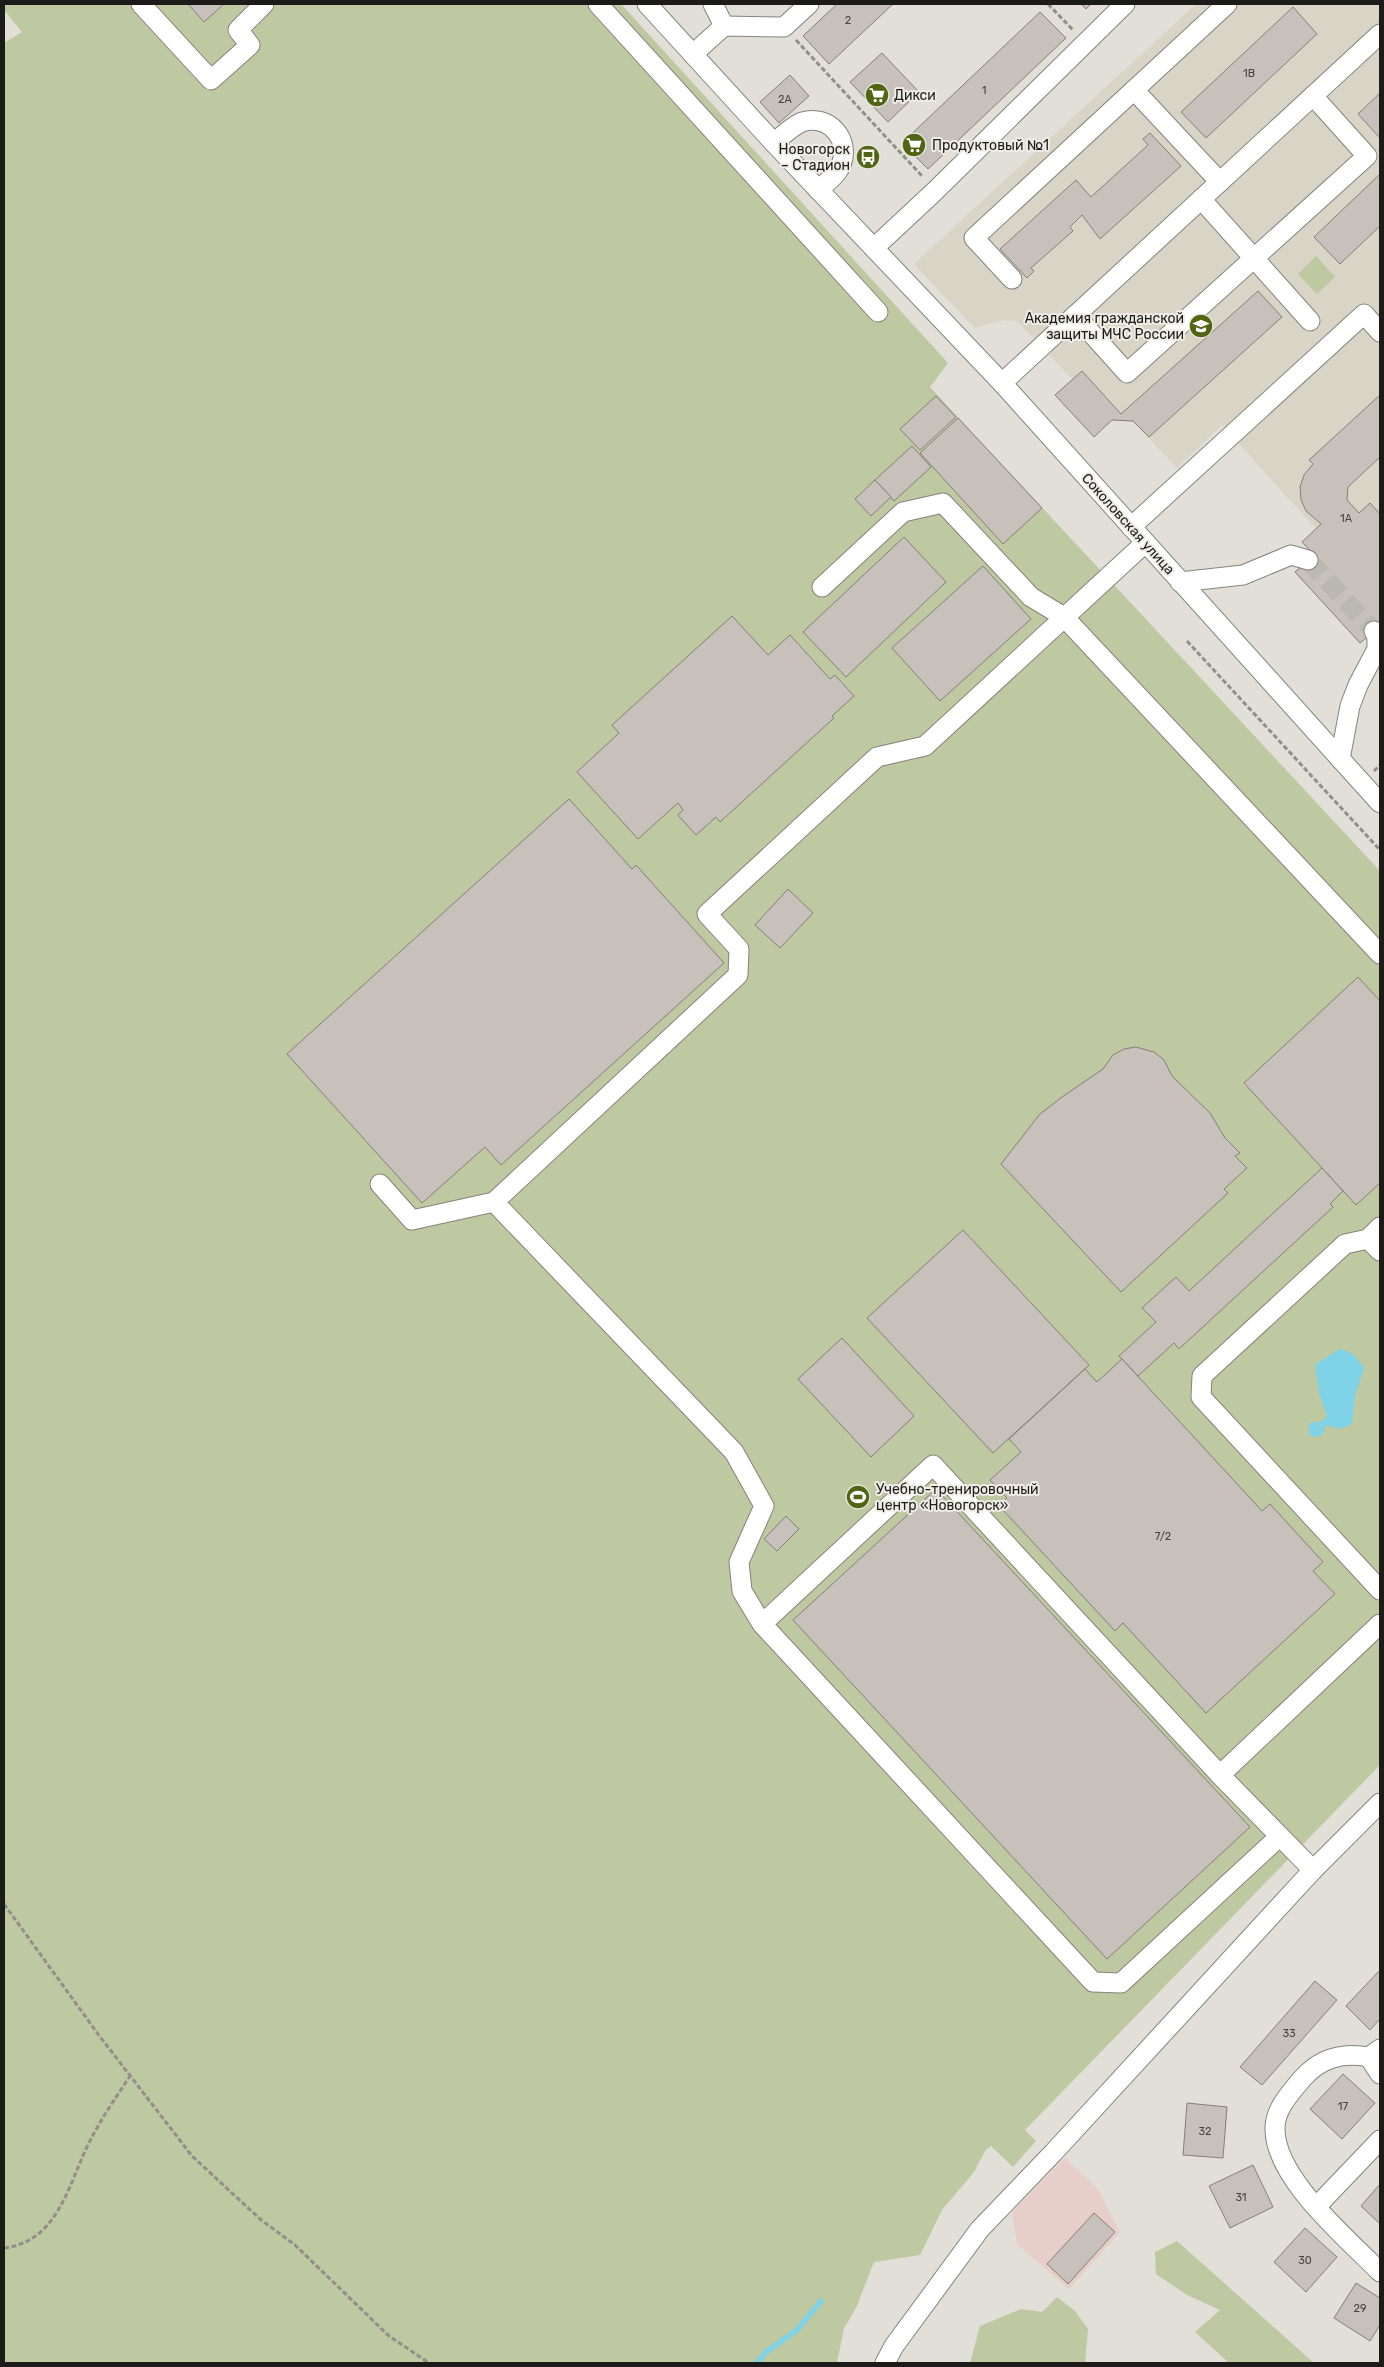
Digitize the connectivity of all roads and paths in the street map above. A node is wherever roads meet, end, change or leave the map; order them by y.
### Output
1 (141, 4) edge
2 (264, 4) edge
3 (598, 4) edge
4 (647, 4) edge
5 (713, 4) edge
6 (809, 4) edge
7 (1048, 4) edge
8 (1125, 4) edge
9 (1227, 4) edge
10 (724, 26) junction
11 (784, 27) junction
12 (1380, 34) edge
13 (1086, 43) junction
14 (693, 54) junction
15 (1134, 90) junction
16 (1313, 96) junction
17 (774, 143) junction
18 (1220, 182) junction
19 (818, 190) junction
20 (935, 191) junction
21 (1201, 199) junction
22 (875, 248) junction
23 (1254, 258) junction
24 (1012, 279) dead end
25 (878, 312) dead end
26 (1075, 315) junction
27 (1310, 321) dead end
28 (1380, 332) edge
29 (1002, 383) junction
30 (1131, 528) junction
31 (1145, 543) junction
32 (1308, 560) tunnel mouth
33 (1180, 582) junction
34 (822, 587) dead end
35 (1064, 617) junction
36 (1374, 631) tunnel mouth
37 (1186, 641) dead end
38 (1340, 759) junction
39 (1380, 803) edge
40 (1380, 850) edge
41 (1380, 954) edge
42 (380, 1184) dead end
43 (494, 1202) junction
44 (1376, 1239) edge
45 (1380, 1590) edge
46 (762, 1624) junction
47 (1380, 1624) edge
48 (1220, 1775) junction
49 (1380, 1803) edge
50 (1279, 1837) junction
51 (1313, 1870) junction
52 (4, 1904) edge
53 (1375, 2053) edge
54 (1380, 2074) edge
55 (130, 2076) junction
56 (1380, 2140) edge
57 (1316, 2207) junction
58 (4, 2248) edge
59 (1380, 2272) edge
60 (428, 2363) edge
61 (885, 2363) edge

1 - 2 street
3 - 25 street
4 - 14 street, Соколовская улица
5 - 10 street
6 - 11 street
7 - 13 path
8 - 13 street
9 - 15 street
10 - 11 street
10 - 14 street
11 - 20 path
12 - 16 street
13 - 20 street
14 - 17 street, Соколовская улица
15 - 18 street
15 - 24 street
16 - 18 street
16 - 23 street
17 - 19 street, Соколовская улица
17 - 19 street
18 - 21 street
19 - 22 street, Соколовская улица
20 - 22 street
21 - 23 street
21 - 26 street
22 - 29 street, Соколовская улица
23 - 26 street
23 - 27 street
26 - 29 street
28 - 30 street
29 - 30 street, Соколовская улица
30 - 31 street, Соколовская улица
31 - 33 street, Соколовская улица
31 - 35 street
32 - 33 street
33 - 38 street, Соколовская улица
34 - 35 street
35 - 41 street
35 - 43 street
36 - 38 street
37 - 40 path
38 - 39 street, Соколовская улица
42 - 43 street
43 - 46 street
44 - 45 street
46 - 48 street
46 - 50 street
47 - 48 street
48 - 50 street
49 - 51 street
50 - 51 street
51 - 61 street
52 - 55 path
53 - 54 street
53 - 57 street
55 - 58 path
55 - 60 path
56 - 57 street
57 - 59 street

